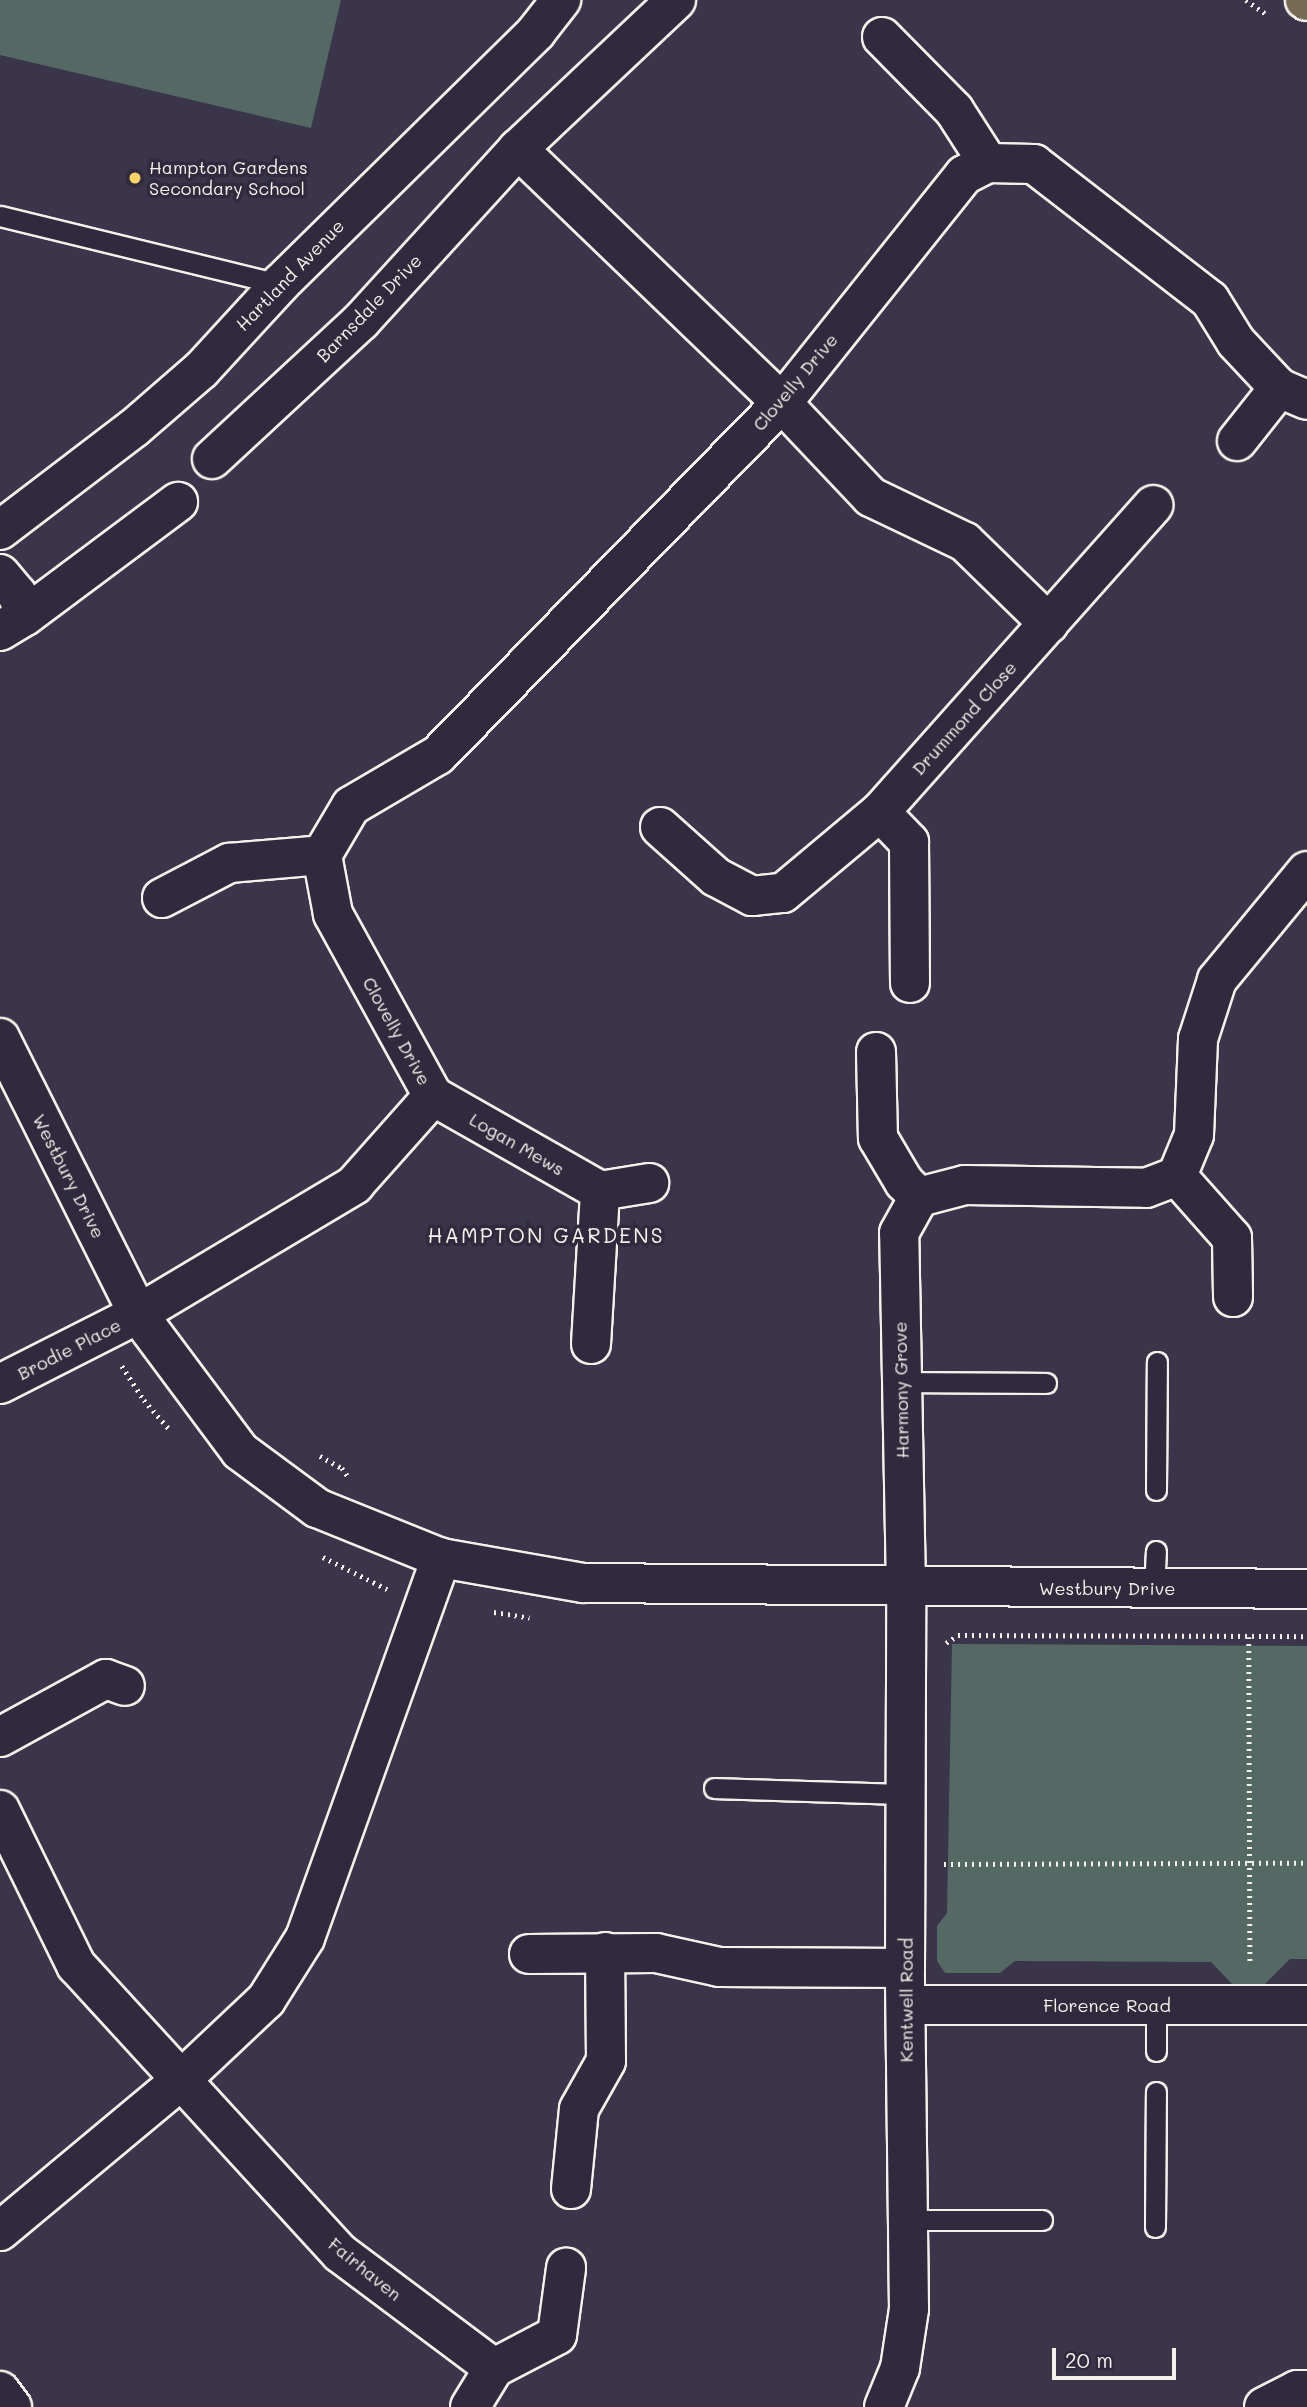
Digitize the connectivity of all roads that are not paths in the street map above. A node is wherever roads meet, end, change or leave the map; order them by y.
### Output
1 (561, 0) edge
2 (676, 0) edge
3 (883, 37) dead end
4 (518, 149) junction
5 (988, 163) junction
6 (0, 216) edge
7 (280, 284) junction
8 (1293, 394) edge
9 (782, 403) junction
10 (1237, 441) dead end
11 (212, 459) dead end
12 (178, 502) dead end
13 (1154, 505) dead end
14 (0, 530) edge
15 (0, 573) edge
16 (13, 624) edge
17 (1049, 624) junction
18 (880, 812) junction
19 (660, 827) dead end
20 (322, 855) junction
21 (1307, 871) edge
22 (162, 898) dead end
23 (910, 983) dead end
24 (0, 1038) edge
25 (876, 1052) dead end
26 (433, 1096) junction
27 (1177, 1176) junction
28 (649, 1183) dead end
29 (600, 1191) junction
30 (919, 1197) junction
31 (1233, 1297) dead end
32 (138, 1314) junction
33 (591, 1344) dead end
34 (1157, 1362) dead end
35 (900, 1382) junction
36 (1046, 1383) dead end
37 (0, 1384) edge
38 (1156, 1490) dead end
39 (1156, 1551) dead end
40 (441, 1558) junction
41 (906, 1588) junction
42 (1154, 1588) junction
43 (1307, 1589) edge
44 (125, 1686) dead end
45 (0, 1737) edge
46 (715, 1788) dead end
47 (908, 1794) junction
48 (0, 1810) edge
49 (605, 1952) junction
50 (529, 1954) dead end
51 (906, 1987) junction
52 (1156, 2005) junction
53 (1307, 2005) edge
54 (1156, 2051) dead end
55 (181, 2080) junction
56 (1156, 2092) dead end
57 (571, 2189) dead end
58 (908, 2220) junction
59 (1042, 2220) dead end
60 (1155, 2227) dead end
61 (0, 2231) edge
62 (566, 2268) dead end
63 (494, 2368) junction
64 (1307, 2390) edge
65 (0, 2391) edge
66 (12, 2407) edge
67 (470, 2407) edge
68 (884, 2407) edge
69 (1264, 2407) edge

1 - 7 street, Hartland Avenue
2 - 4 street, Barnsdale Drive
3 - 5 street
4 - 9 street
4 - 11 street, Barnsdale Drive
5 - 8 street
5 - 9 street, Clovelly Drive
6 - 7 lane
7 - 14 street, Hartland Avenue
8 - 10 street
9 - 17 street
9 - 20 street, Clovelly Drive
12 - 16 street
13 - 17 street, Drummond Close
15 - 16 street
17 - 18 street, Drummond Close
18 - 19 street, Drummond Close
18 - 23 street
20 - 22 street
20 - 26 street, Clovelly Drive
21 - 27 street
24 - 32 street, Westbury Drive
25 - 30 street
26 - 29 street, Logan Mews
26 - 32 street, Clovelly Drive
27 - 30 street
27 - 31 street
28 - 29 street
29 - 33 street
30 - 35 street, Harmony Grove
32 - 37 street, Brodie Place
32 - 40 street, Westbury Drive
34 - 38 lane
35 - 36 lane
35 - 41 street, Harmony Grove
39 - 42 lane
40 - 41 street, Westbury Drive
40 - 55 street
41 - 42 street, Westbury Drive
41 - 47 street, Kentwell Road
42 - 43 street, Westbury Drive
44 - 45 street
46 - 47 lane
47 - 51 street, Kentwell Road
48 - 55 street, Fairhaven
49 - 50 street, Florence Road
49 - 51 street, Florence Road
49 - 57 street
51 - 52 street, Florence Road
51 - 58 street, Kentwell Road
52 - 53 street, Florence Road
52 - 54 lane
55 - 61 street
55 - 63 street, Fairhaven
56 - 60 lane
58 - 59 lane
58 - 68 street, Kentwell Road
62 - 63 street
63 - 67 street
64 - 69 street
65 - 66 street

